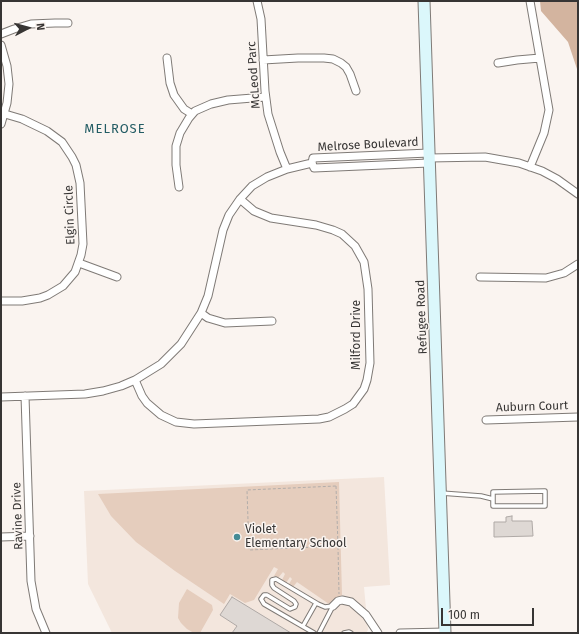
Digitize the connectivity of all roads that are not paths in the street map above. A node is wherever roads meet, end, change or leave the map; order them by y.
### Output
1 (258, 1) edge
2 (424, 1) edge
3 (530, 1) edge
4 (68, 23) dead end
5 (1, 34) edge
6 (1, 45) edge
7 (167, 58) dead end
8 (540, 58) junction
9 (263, 60) junction
10 (498, 63) dead end
11 (356, 91) dead end
12 (265, 97) junction
13 (5, 114) junction
14 (192, 114) junction
15 (1, 124) edge
16 (429, 158) junction
17 (530, 167) junction
18 (287, 169) junction
19 (179, 187) dead end
20 (578, 194) edge
21 (240, 199) junction
22 (79, 263) junction
23 (578, 264) edge
24 (117, 277) dead end
25 (480, 277) dead end
26 (1, 301) edge
27 (201, 313) junction
28 (272, 321) dead end
29 (135, 380) junction
30 (25, 396) junction
31 (1, 397) edge
32 (578, 416) edge
33 (486, 420) dead end
34 (440, 493) junction
35 (493, 499) junction
36 (30, 536) junction
37 (1, 537) edge
38 (316, 603) junction
39 (333, 606) junction
40 (303, 626) junction
41 (445, 632) edge
42 (46, 633) edge
43 (314, 633) edge
44 (319, 633) edge
45 (344, 633) edge
46 (351, 633) edge
47 (378, 633) edge
48 (400, 633) edge

1 - 9 street, McLeod Parc
2 - 16 main road, Refugee Road
3 - 8 street
4 - 5 street
6 - 13 street
7 - 14 street
8 - 10 street
8 - 17 street
9 - 11 street
9 - 12 street, McLeod Parc
12 - 14 street
12 - 18 street, McLeod Parc
13 - 15 street
13 - 22 street, Elgin Circle
14 - 19 street
16 - 17 street
16 - 18 street, Melrose Boulevard
16 - 34 main road, Refugee Road
17 - 20 street
18 - 21 street, Melrose Boulevard
21 - 27 street, Melrose Boulevard
21 - 29 street, Milford Drive
22 - 24 street
22 - 26 street, Elgin Circle
23 - 25 street
27 - 28 street
27 - 29 street, Melrose Boulevard
29 - 30 street, Melrose Boulevard
30 - 31 street, Melrose Boulevard
30 - 36 street, Ravine Drive
32 - 33 street, Auburn Court
34 - 35 lane
34 - 41 main road, Refugee Road
35 - 35 lane
36 - 37 street
36 - 42 street, Ravine Drive
38 - 39 lane
38 - 40 lane
38 - 40 lane
39 - 44 lane
39 - 47 street
40 - 43 lane
41 - 48 street
45 - 46 lane

